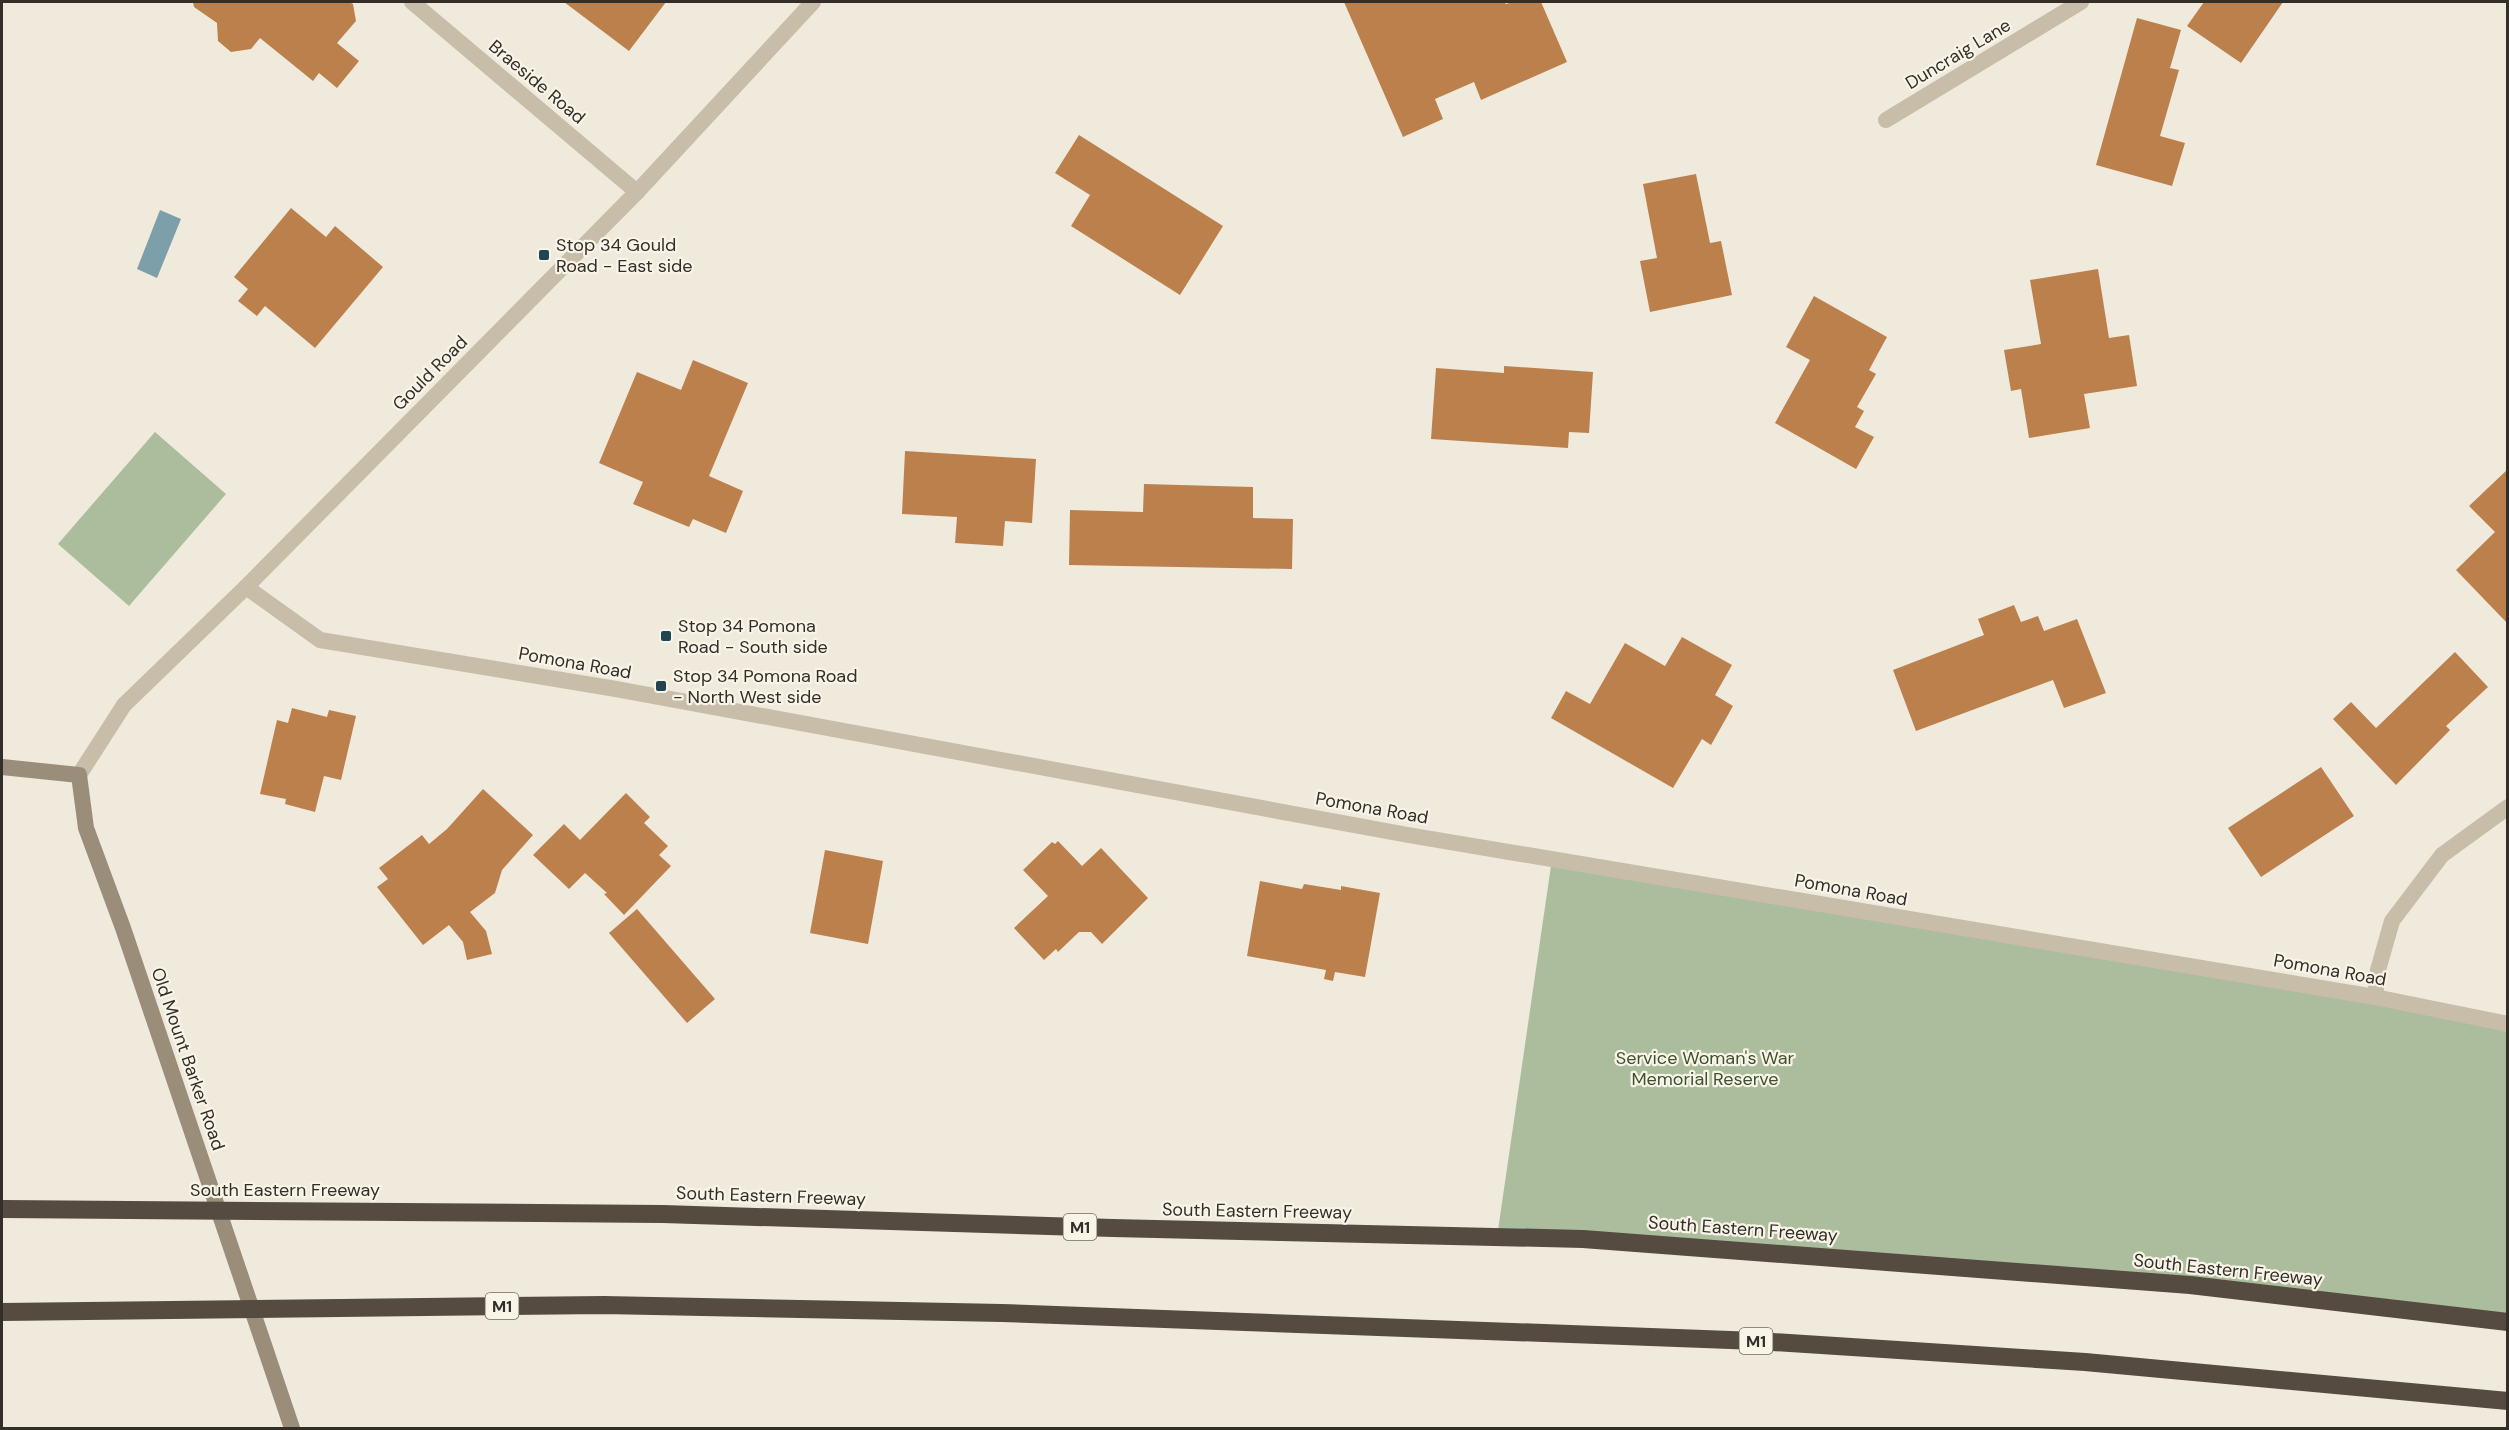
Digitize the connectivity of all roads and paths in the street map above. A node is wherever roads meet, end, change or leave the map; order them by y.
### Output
1 (412, 2) edge
2 (813, 2) edge
3 (2081, 2) edge
4 (1886, 120) dead end
5 (637, 192) junction
6 (246, 587) junction
7 (2, 767) edge
8 (79, 775) junction
9 (2508, 807) edge
10 (2375, 997) junction
11 (2508, 1024) edge
12 (2, 1209) edge
13 (2, 1312) edge
14 (2508, 1322) edge
15 (2508, 1401) edge
16 (292, 1428) edge

1 - 5 street, Braeside Road
2 - 5 street, Gould Road
3 - 4 street, Duncraig Lane
5 - 6 street, Gould Road
6 - 8 street, Gould Road
6 - 10 street, Pomona Road
7 - 8 main road
8 - 16 main road, Old Mount Barker Road
9 - 10 street
10 - 11 street, Pomona Road
12 - 14 highway, South Eastern Freeway / M1
13 - 15 highway, M1

